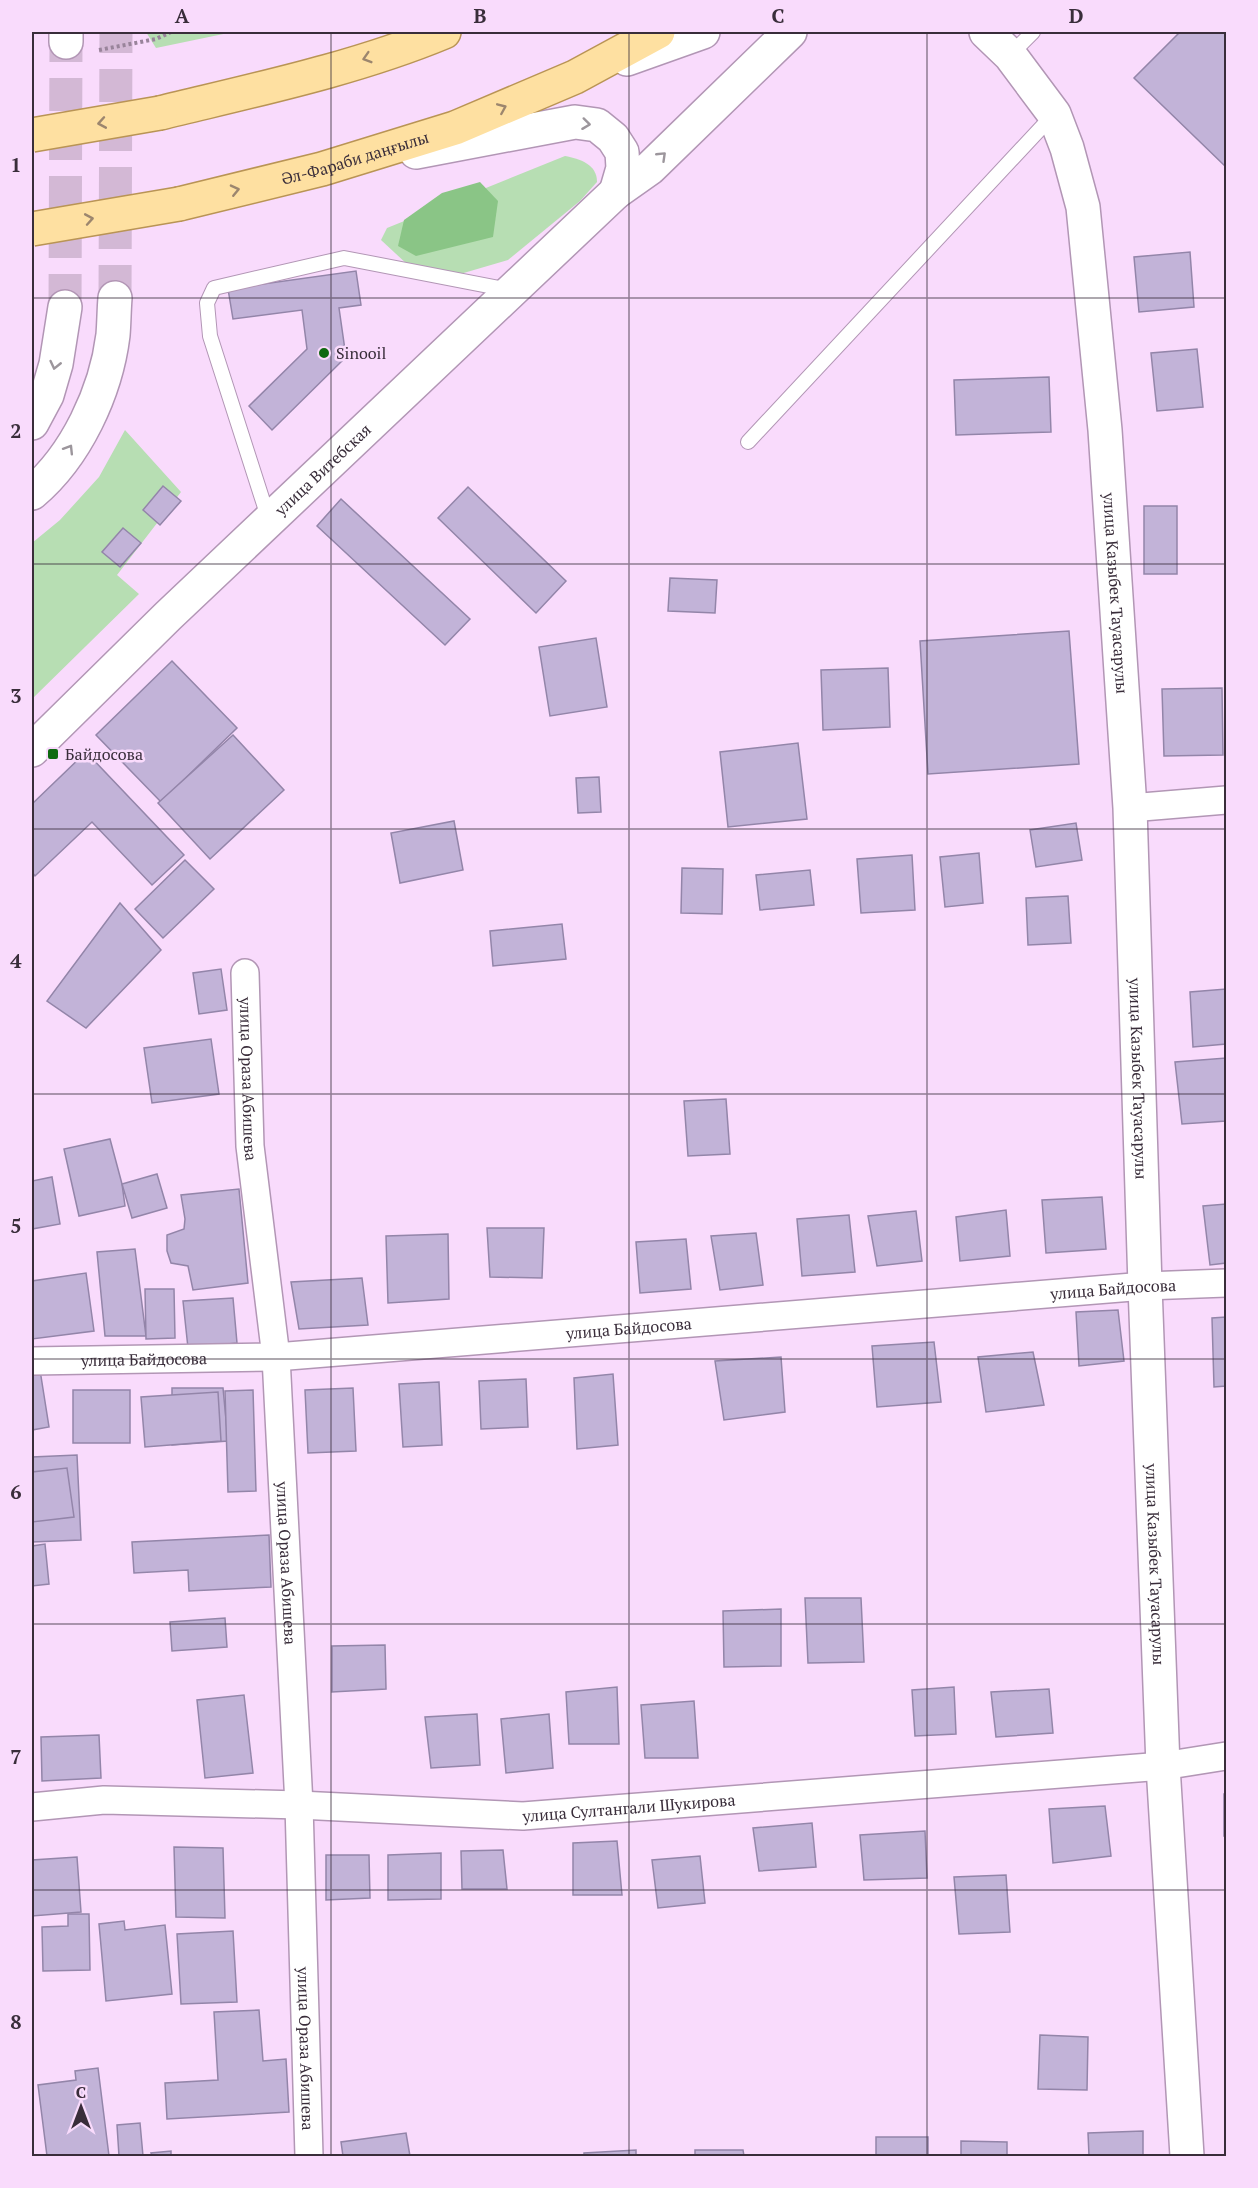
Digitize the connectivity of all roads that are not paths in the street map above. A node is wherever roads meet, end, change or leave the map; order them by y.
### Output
1 (658, 32) edge
2 (703, 32) edge
3 (790, 32) edge
4 (986, 32) edge
5 (1034, 32) edge
6 (436, 34) edge
7 (1010, 55) junction
8 (575, 77) junction
9 (1054, 114) junction
10 (32, 135) edge
11 (322, 169) junction
12 (616, 192) junction
13 (32, 228) edge
14 (513, 291) junction
15 (115, 298) tunnel mouth
16 (65, 307) tunnel mouth
17 (32, 423) edge
18 (748, 442) dead end
19 (32, 494) edge
20 (269, 519) junction
21 (32, 750) edge
22 (1227, 800) edge
23 (1130, 808) junction
24 (245, 973) dead end
25 (1227, 1283) edge
26 (1145, 1286) junction
27 (276, 1357) junction
28 (32, 1361) edge
29 (1227, 1756) edge
30 (1163, 1766) junction
31 (299, 1805) junction
32 (32, 1808) edge
33 (309, 2157) edge
34 (1187, 2157) edge

1 - 8 main road, Әл-Фараби даңғылы
2 - 8 street
12 -> 3 street, улица Витебская
4 - 7 street, улица Казыбек Тауасарулы
5 - 7 lane
6 -> 10 main road, bridge
7 - 9 street, улица Казыбек Тауасарулы
11 -> 8 main road, Әл-Фараби даңғылы
9 - 18 lane
9 - 23 street, улица Казыбек Тауасарулы
11 -> 12 street
13 -> 11 main road, Әл-Фараби даңғылы, bridge
12 - 14 street, улица Витебская
14 - 20 street, улица Витебская
14 - 20 lane
19 -> 15 street
16 -> 17 street
20 - 21 street, улица Витебская
22 - 23 street
23 - 26 street, улица Казыбек Тауасарулы
24 - 27 street, улица Ораза Абишева
25 - 26 street, улица Байдосова
26 - 27 street, улица Байдосова
26 - 30 street, улица Казыбек Тауасарулы
27 - 28 street, улица Байдосова
27 - 31 street, улица Ораза Абишева
29 - 30 street, улица Султангали Шукирова
30 - 31 street, улица Султангали Шукирова
30 - 34 street, улица Казыбек Тауасарулы
31 - 32 street, улица Султангали Шукирова
31 - 33 street, улица Ораза Абишева

